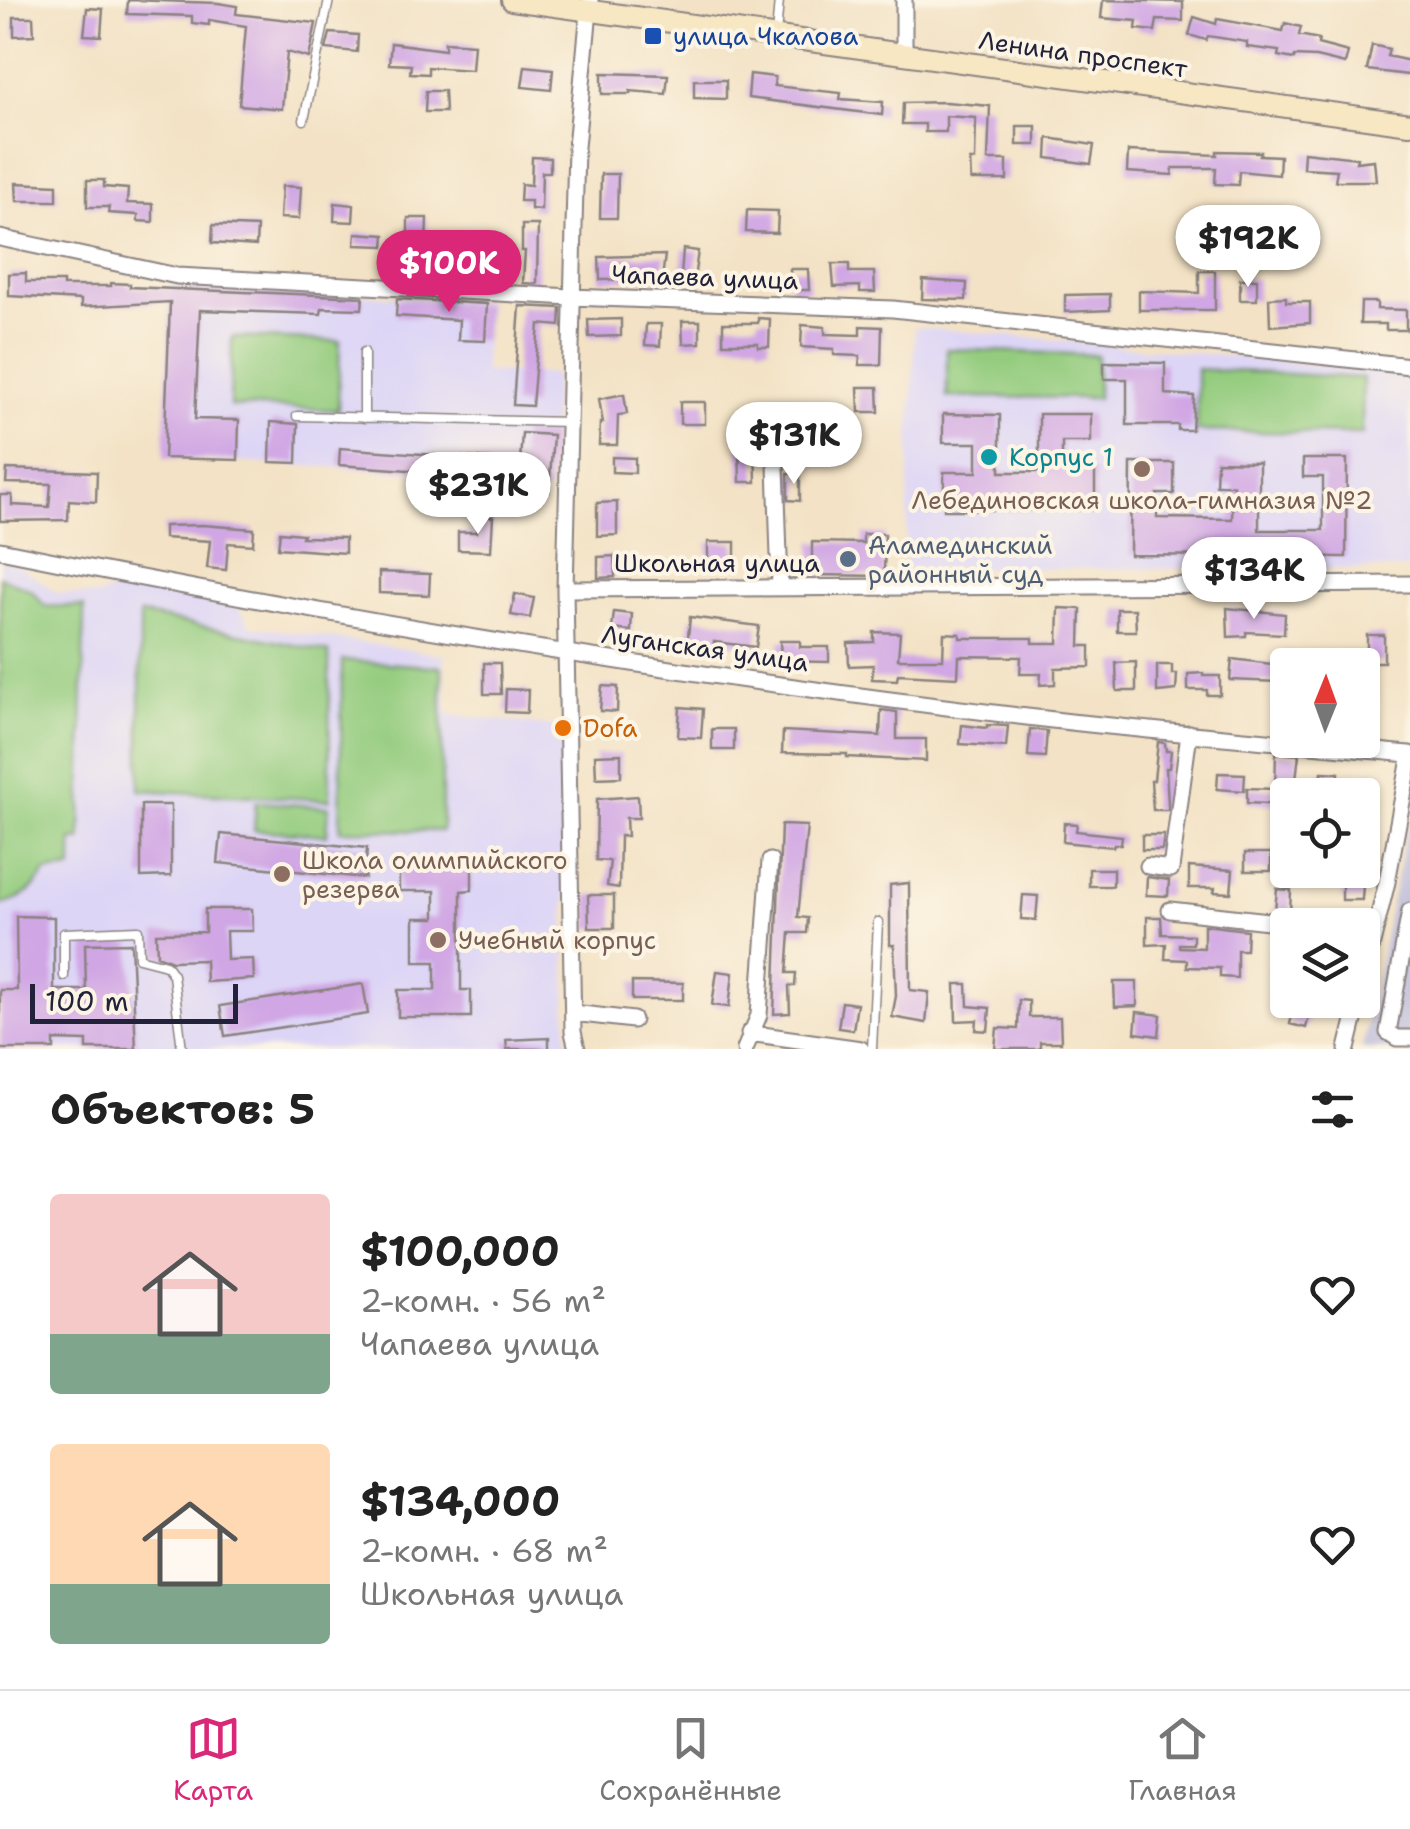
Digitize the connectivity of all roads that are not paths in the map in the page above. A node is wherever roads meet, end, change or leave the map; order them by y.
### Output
1 (329, 0) edge
2 (512, 0) edge
3 (779, 0) edge
4 (904, 0) edge
5 (589, 6) edge
6 (776, 34) junction
7 (904, 54) junction
8 (304, 120) dead end
9 (1410, 124) edge
10 (0, 238) edge
11 (571, 297) junction
12 (364, 352) dead end
13 (1410, 366) edge
14 (297, 416) dead end
15 (364, 418) junction
16 (571, 422) junction
17 (774, 434) dead end
18 (0, 550) edge
19 (1410, 584) edge
20 (780, 588) junction
21 (566, 590) junction
22 (568, 655) junction
23 (1189, 733) junction
24 (1410, 756) edge
25 (770, 860) dead end
26 (1148, 866) dead end
27 (1381, 905) junction
28 (1380, 908) edge
29 (1170, 910) dead end
30 (1410, 912) edge
31 (1270, 921) edge
32 (878, 922) dead end
33 (64, 976) dead end
34 (573, 1013) junction
35 (1355, 1018) edge
36 (632, 1020) dead end
37 (1410, 1038) edge
38 (747, 1041) edge
39 (182, 1049) edge
40 (578, 1049) edge
41 (860, 1049) edge
42 (872, 1049) edge
43 (1347, 1049) edge

1 - 8 lane
2 - 5 main road, Ленина проспект
3 - 6 lane
4 - 7 street
5 - 6 main road, Ленина проспект
5 - 11 street
6 - 7 main road, Ленина проспект
7 - 9 main road, Ленина проспект
10 - 11 street, Чапаева улица
11 - 13 street, Чапаева улица
11 - 16 street
12 - 15 lane
14 - 15 lane
15 - 16 lane
16 - 21 street
17 - 20 street
18 - 22 street, Луганская улица
19 - 20 street, Школьная улица
20 - 21 street, Школьная улица
21 - 22 street
22 - 23 street, Луганская улица
22 - 34 street
23 - 24 street, Луганская улица
23 - 26 street
24 - 27 street
25 - 38 street
27 - 28 street
27 - 30 street
29 - 31 street
30 - 37 street
32 - 42 lane
33 - 39 lane
34 - 36 street
34 - 40 street
35 - 43 street
38 - 41 street

